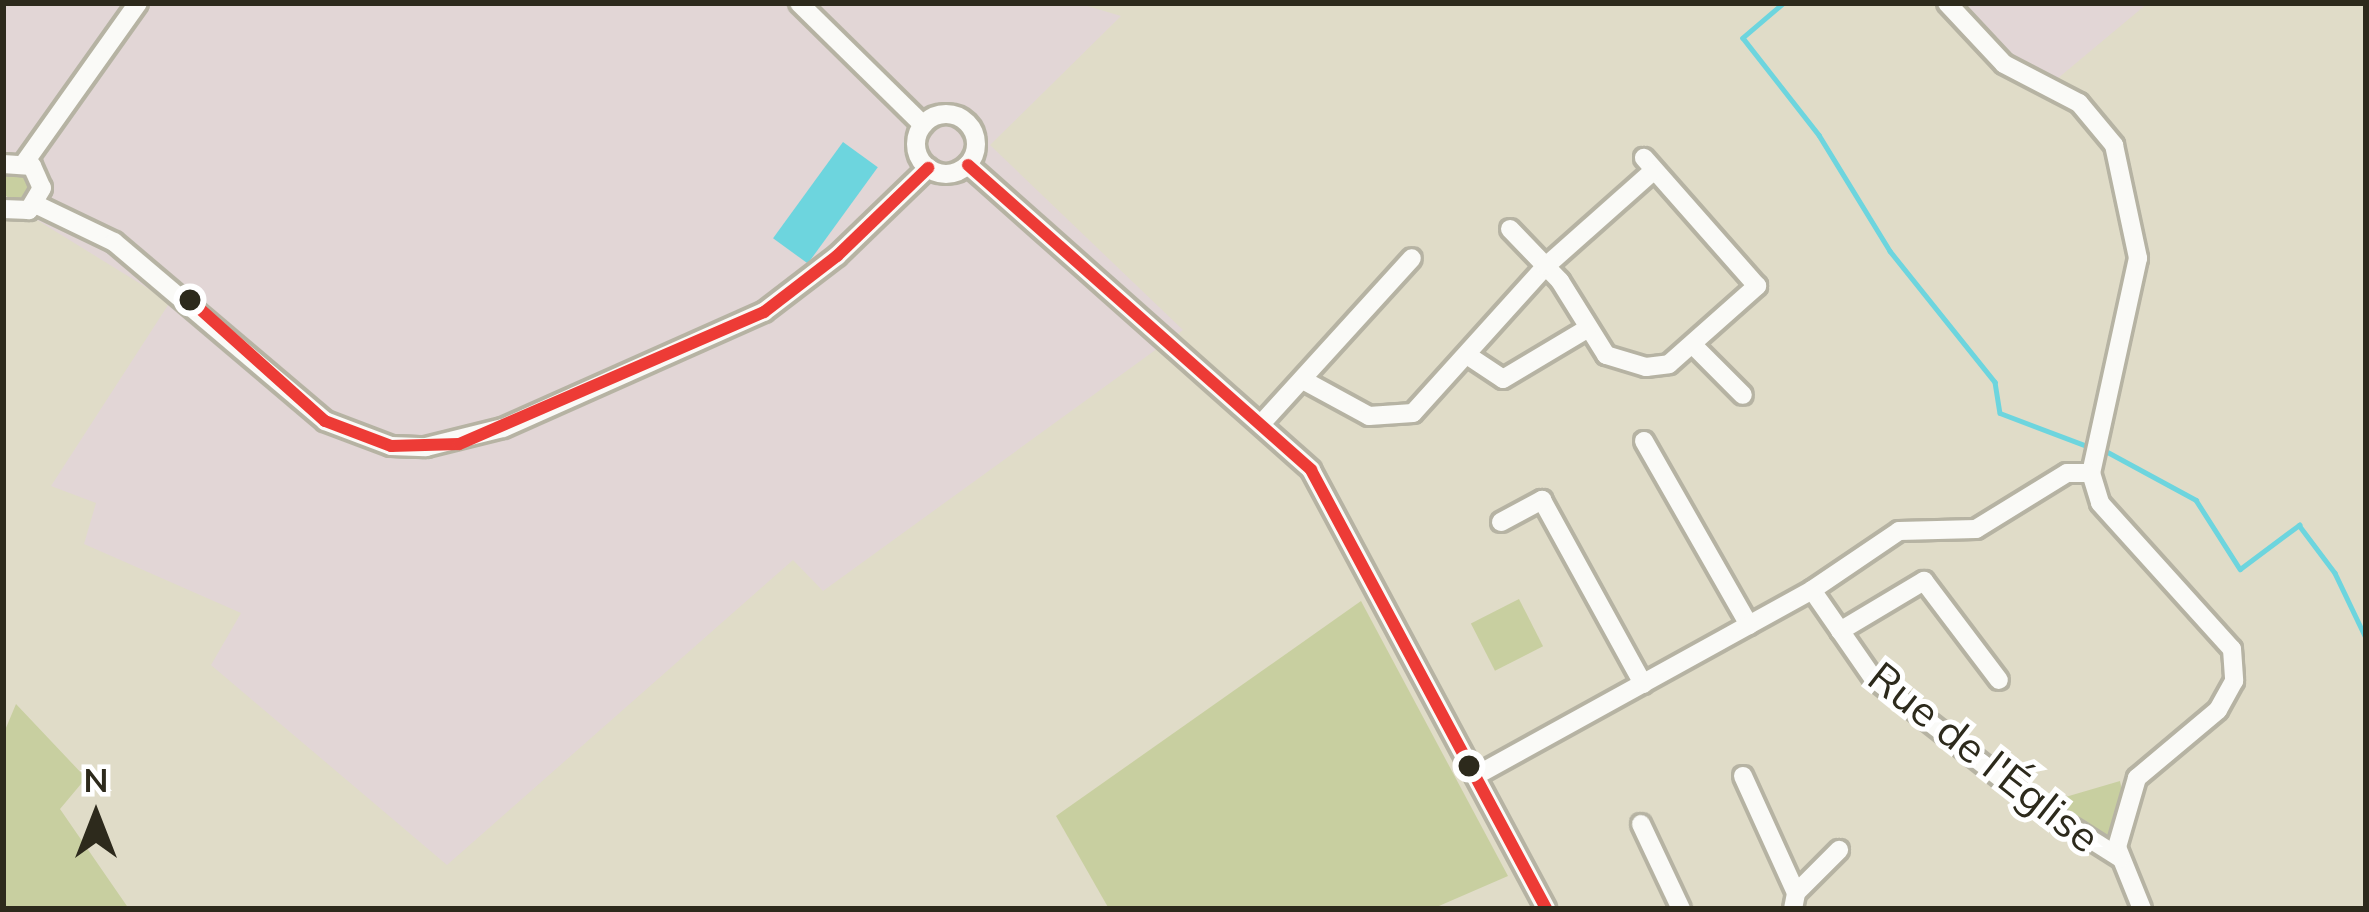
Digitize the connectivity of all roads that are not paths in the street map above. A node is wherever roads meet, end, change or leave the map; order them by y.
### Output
1 (138, 3) edge
2 (799, 3) edge
3 (1947, 3) edge
4 (923, 124) junction
5 (25, 162) junction
6 (3, 164) edge
7 (968, 165) junction
8 (928, 168) junction
9 (41, 180) junction
10 (35, 204) junction
11 (3, 209) edge
12 (76, 218) junction
13 (1510, 229) dead end
14 (1412, 258) dead end
15 (1546, 266) junction
16 (1587, 329) junction
17 (1694, 346) junction
18 (1467, 355) junction
19 (1303, 380) junction
20 (1743, 395) dead end
21 (1261, 424) junction
22 (1644, 441) dead end
23 (2091, 473) junction
24 (1501, 522) dead end
25 (1812, 590) junction
26 (1749, 625) junction
27 (1840, 632) junction
28 (1999, 680) dead end
29 (1643, 684) junction
30 (1477, 776) junction
31 (1743, 776) dead end
32 (1641, 824) dead end
33 (1839, 850) dead end
34 (2120, 858) junction
35 (1795, 901) edge
36 (1546, 909) edge
37 (1681, 909) edge
38 (2143, 909) edge

1 - 5 street
2 - 4 street
3 - 23 street
4 - 7 street
4 - 8 street
5 - 6 street
5 - 9 street
7 - 8 street
7 - 21 street
8 - 12 street
9 - 10 street
9 - 12 street
10 - 11 street
10 - 12 street
13 - 15 street
14 - 19 street
15 - 16 street
15 - 17 street
15 - 18 street
16 - 17 street
16 - 18 street
17 - 20 street
18 - 19 street
19 - 21 street
21 - 30 street
22 - 26 street
23 - 25 street
23 - 34 street
24 - 29 street
25 - 26 street
25 - 27 street, Rue de l'Église
26 - 29 street
27 - 28 street
27 - 34 street, Rue de l'Église
29 - 30 street
30 - 36 street
31 - 35 street
32 - 37 street
33 - 35 street
34 - 38 street

